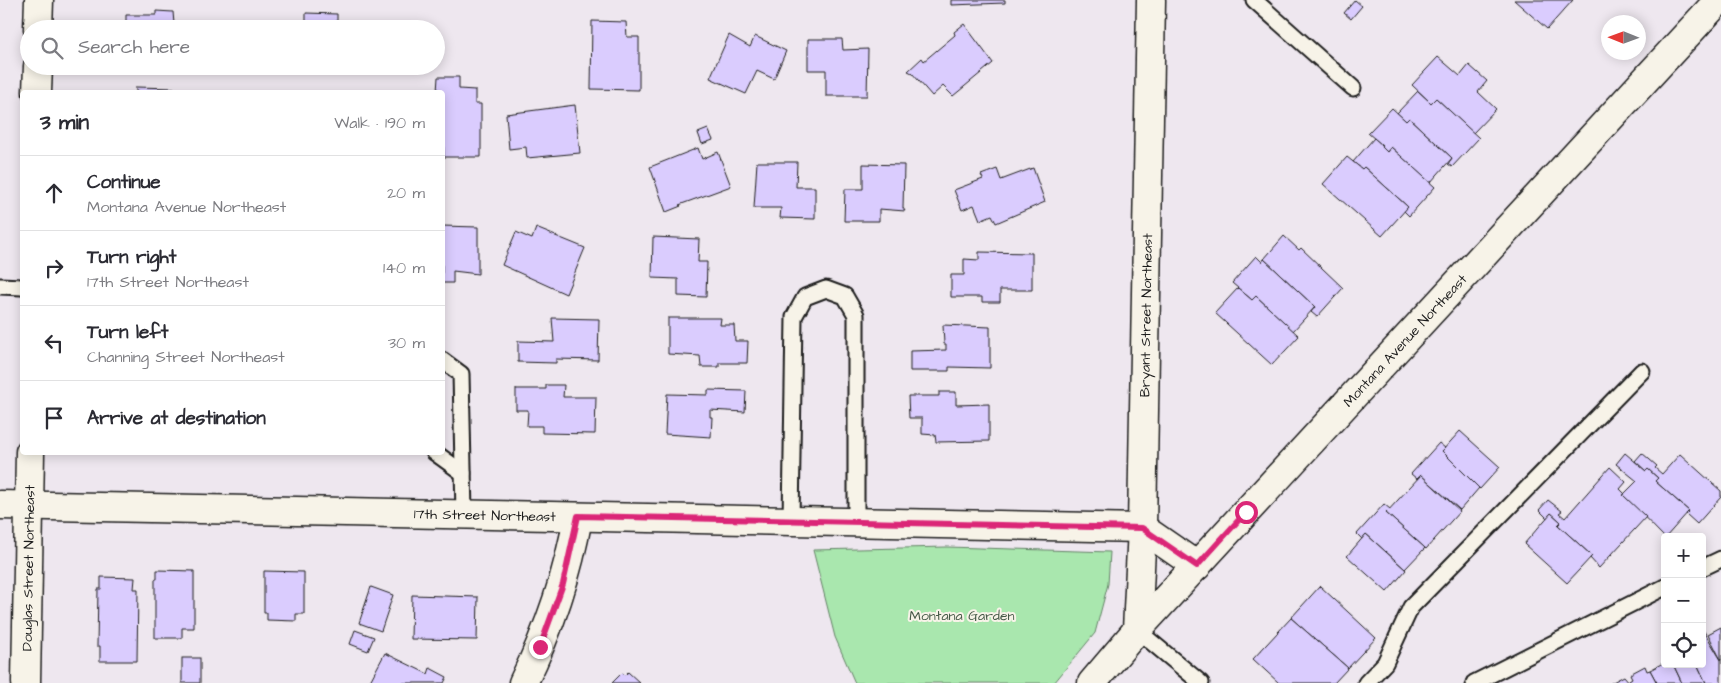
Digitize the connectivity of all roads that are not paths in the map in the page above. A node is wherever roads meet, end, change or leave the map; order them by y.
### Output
1 (39, 0) edge
2 (1151, 0) edge
3 (1254, 0) edge
4 (1719, 0) edge
5 (38, 20) edge
6 (38, 75) edge
7 (1353, 88) dead end
8 (37, 90) edge
9 (0, 286) edge
10 (20, 287) edge
11 (445, 362) edge
12 (1642, 371) dead end
13 (30, 455) edge
14 (438, 455) edge
15 (463, 473) junction
16 (0, 505) edge
17 (29, 505) junction
18 (464, 514) junction
19 (578, 516) junction
20 (790, 521) junction
21 (856, 522) junction
22 (1142, 528) junction
23 (1721, 559) edge
24 (1197, 566) junction
25 (1706, 566) edge
26 (1661, 589) edge
27 (1137, 630) junction
28 (26, 683) edge
29 (523, 683) edge
30 (1092, 683) edge
31 (1200, 683) edge
32 (1366, 683) edge
33 (1474, 683) edge

1 - 5 street
2 - 22 street, Bryant Street Northeast
3 - 7 lane
4 - 24 street, Montana Avenue Northeast
6 - 8 street
9 - 10 lane
11 - 15 lane
12 - 32 lane
13 - 17 street, Douglas Street Northeast
14 - 15 lane
15 - 18 lane
16 - 17 street, 17th Street Northeast
17 - 18 street, 17th Street Northeast
17 - 28 street, Douglas Street Northeast
18 - 19 street, 17th Street Northeast
19 - 20 street, 17th Street Northeast
19 - 29 street
20 - 21 street, 17th Street Northeast
20 - 21 lane
21 - 22 street, 17th Street Northeast
22 - 24 street
22 - 27 street, Bryant Street Northeast
23 - 25 lane
24 - 27 street, Montana Avenue Northeast
26 - 33 lane
27 - 30 street, Montana Avenue Northeast
27 - 31 lane

